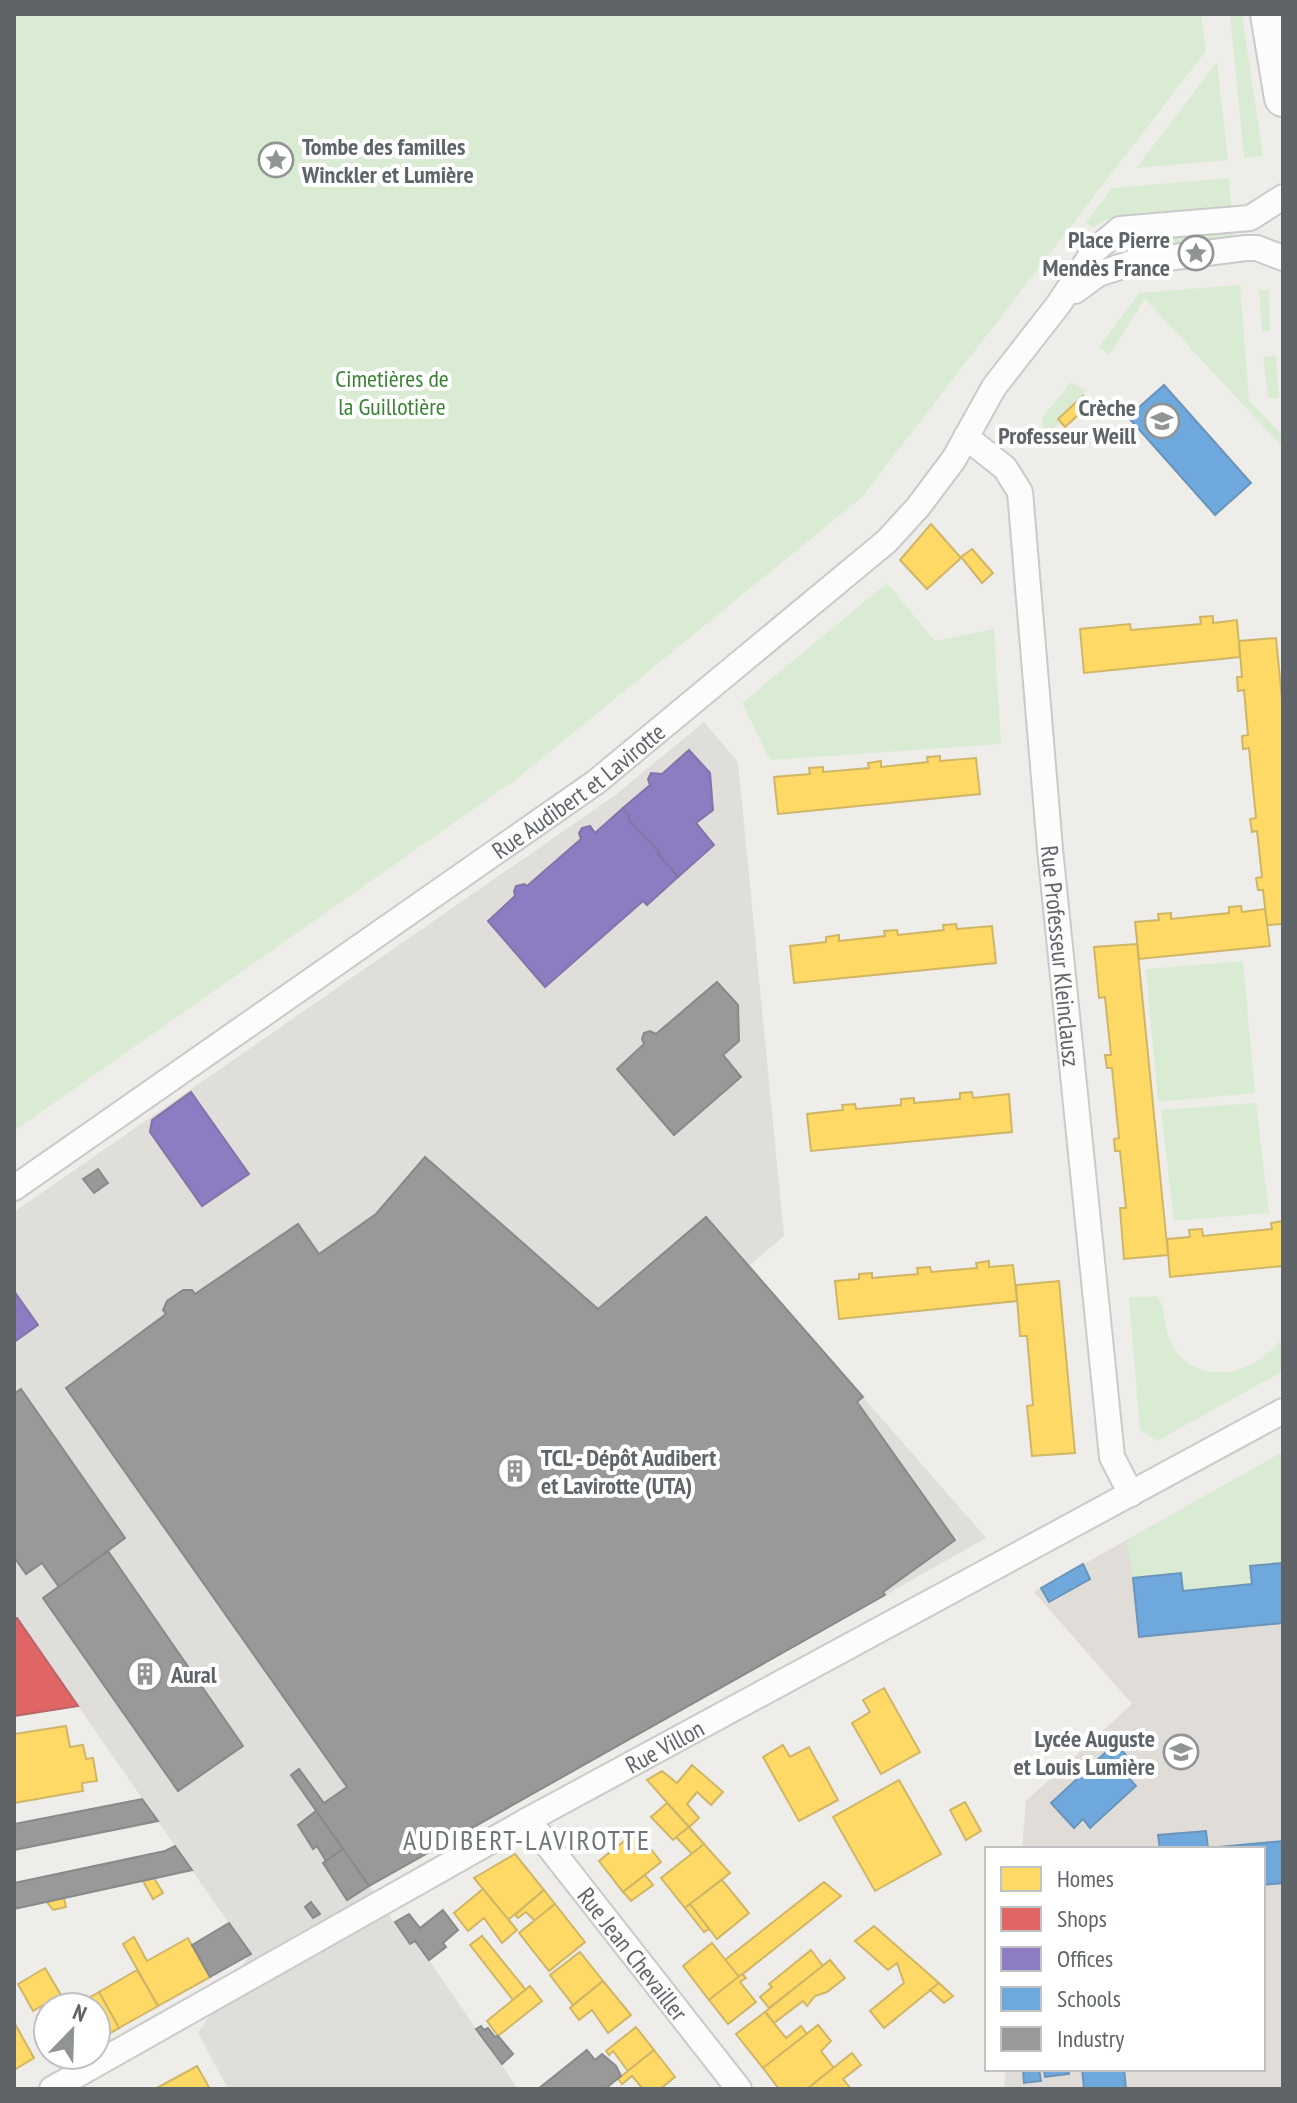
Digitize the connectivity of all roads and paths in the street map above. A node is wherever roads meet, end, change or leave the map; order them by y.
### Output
1 (1269, 14) edge
2 (1283, 98) edge
3 (1283, 197) edge
4 (1283, 258) edge
5 (1058, 305) junction
6 (966, 437) junction
7 (14, 1188) edge
8 (1283, 1411) edge
9 (1131, 1494) junction
10 (528, 1820) junction
11 (52, 2089) edge
12 (739, 2089) edge

1 - 2 main road
3 - 5 street, Rue Audibert et Lavirotte
4 - 5 street, Rue Audibert et Lavirotte
5 - 6 street, Rue Audibert et Lavirotte
6 - 7 street, Rue Audibert et Lavirotte
6 - 9 street, Rue Professeur Kleinclausz
8 - 9 street, Rue Villon
9 - 10 street, Rue Villon
10 - 11 street, Rue Villon
10 - 12 street, Rue Jean Chevailler

